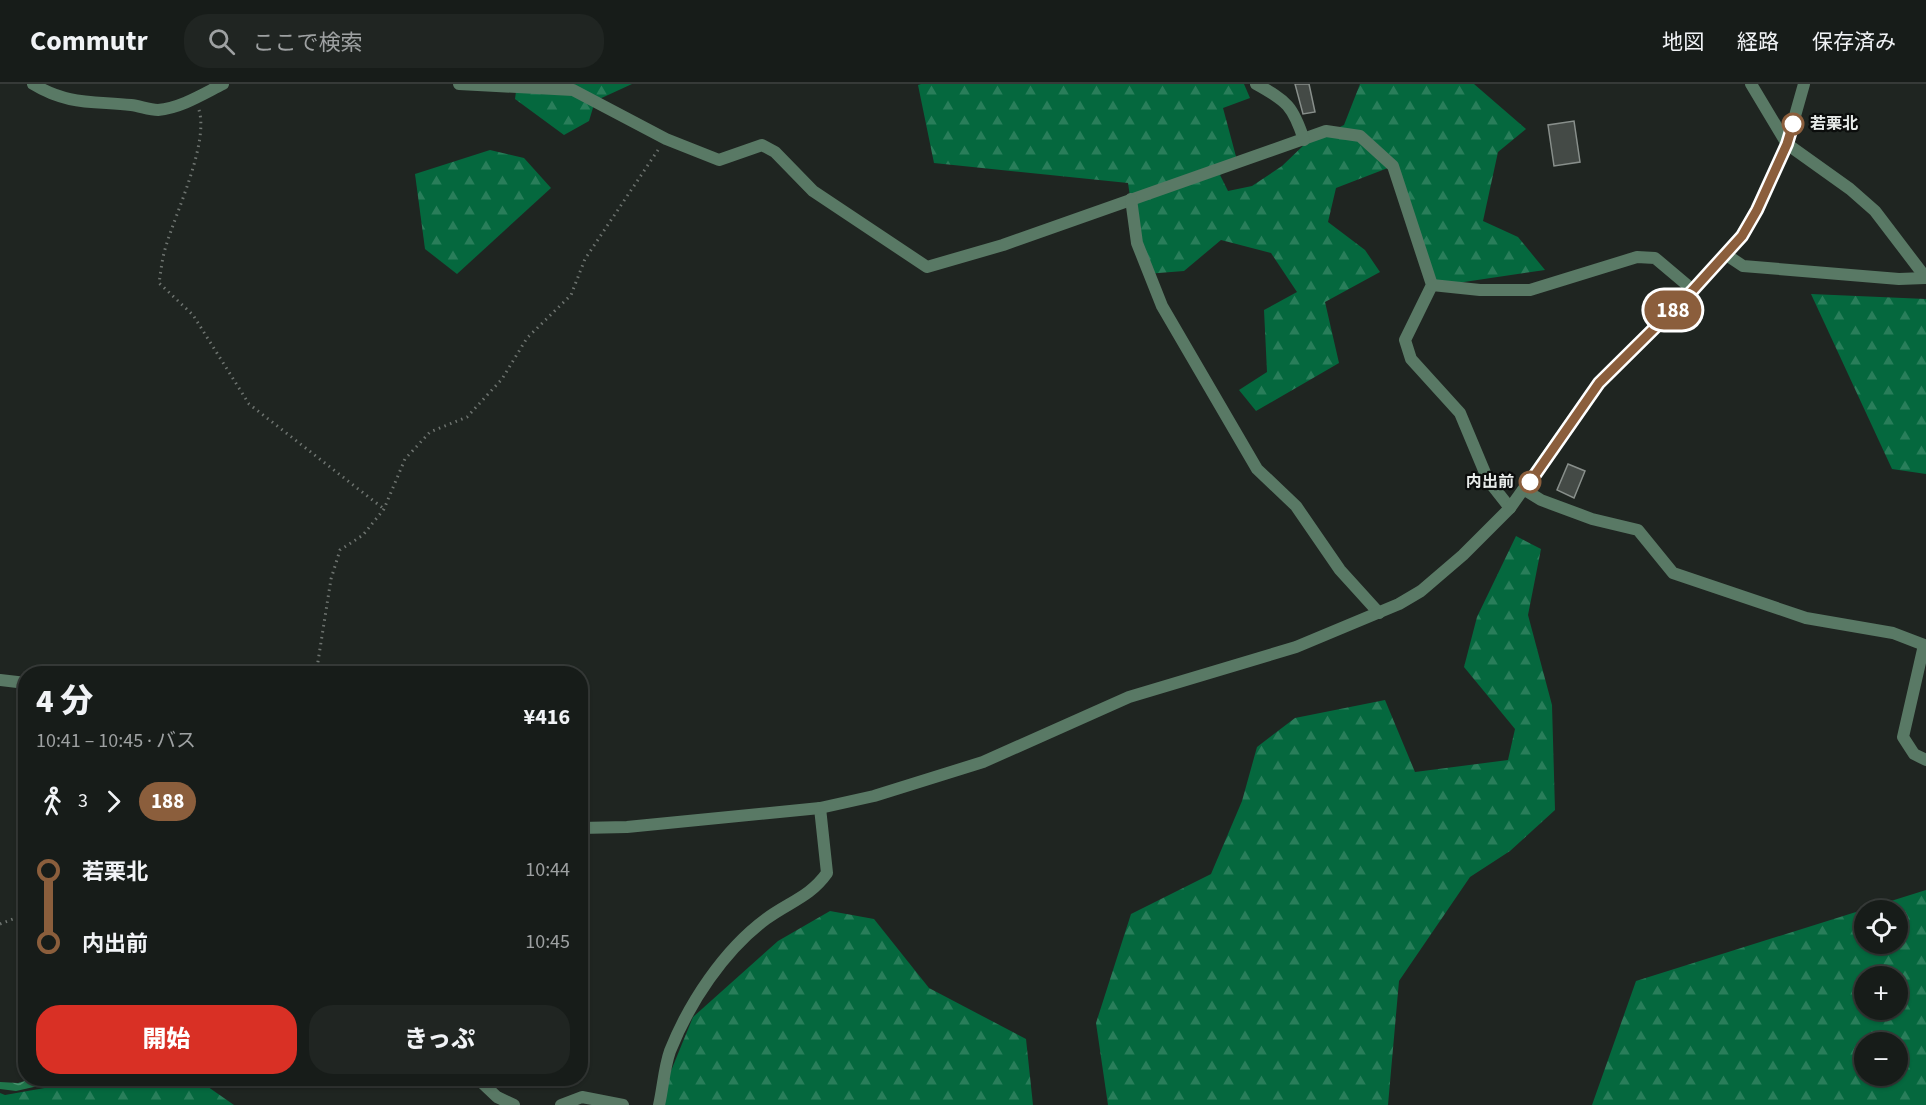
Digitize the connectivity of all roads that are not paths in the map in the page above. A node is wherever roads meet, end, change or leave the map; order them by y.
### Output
1 (33, 84) edge
2 (223, 84) edge
3 (459, 84) edge
4 (1257, 84) edge
5 (1751, 84) edge
6 (1804, 84) edge
7 (1304, 140) junction
8 (1787, 144) junction
9 (1131, 199) junction
10 (1725, 254) junction
11 (1926, 278) edge
12 (1432, 285) junction
13 (1693, 290) junction
14 (1525, 490) junction
15 (1510, 508) junction
16 (1380, 613) junction
17 (0, 680) edge
18 (18, 682) edge
19 (1926, 760) edge
20 (820, 808) junction
21 (588, 828) edge
22 (485, 1086) edge
23 (514, 1105) edge
24 (561, 1105) edge
25 (623, 1105) edge
26 (659, 1105) edge

1 - 2 street
3 - 9 street
4 - 7 street
5 - 8 street
6 - 8 street
7 - 9 street
7 - 12 street
8 - 10 street
8 - 11 street
9 - 16 street
10 - 11 street
10 - 13 street
12 - 13 street
12 - 15 street
13 - 14 street
14 - 15 street
14 - 19 street
15 - 16 street
16 - 20 street
17 - 18 street
20 - 21 street
20 - 26 street
22 - 23 street
24 - 25 street

